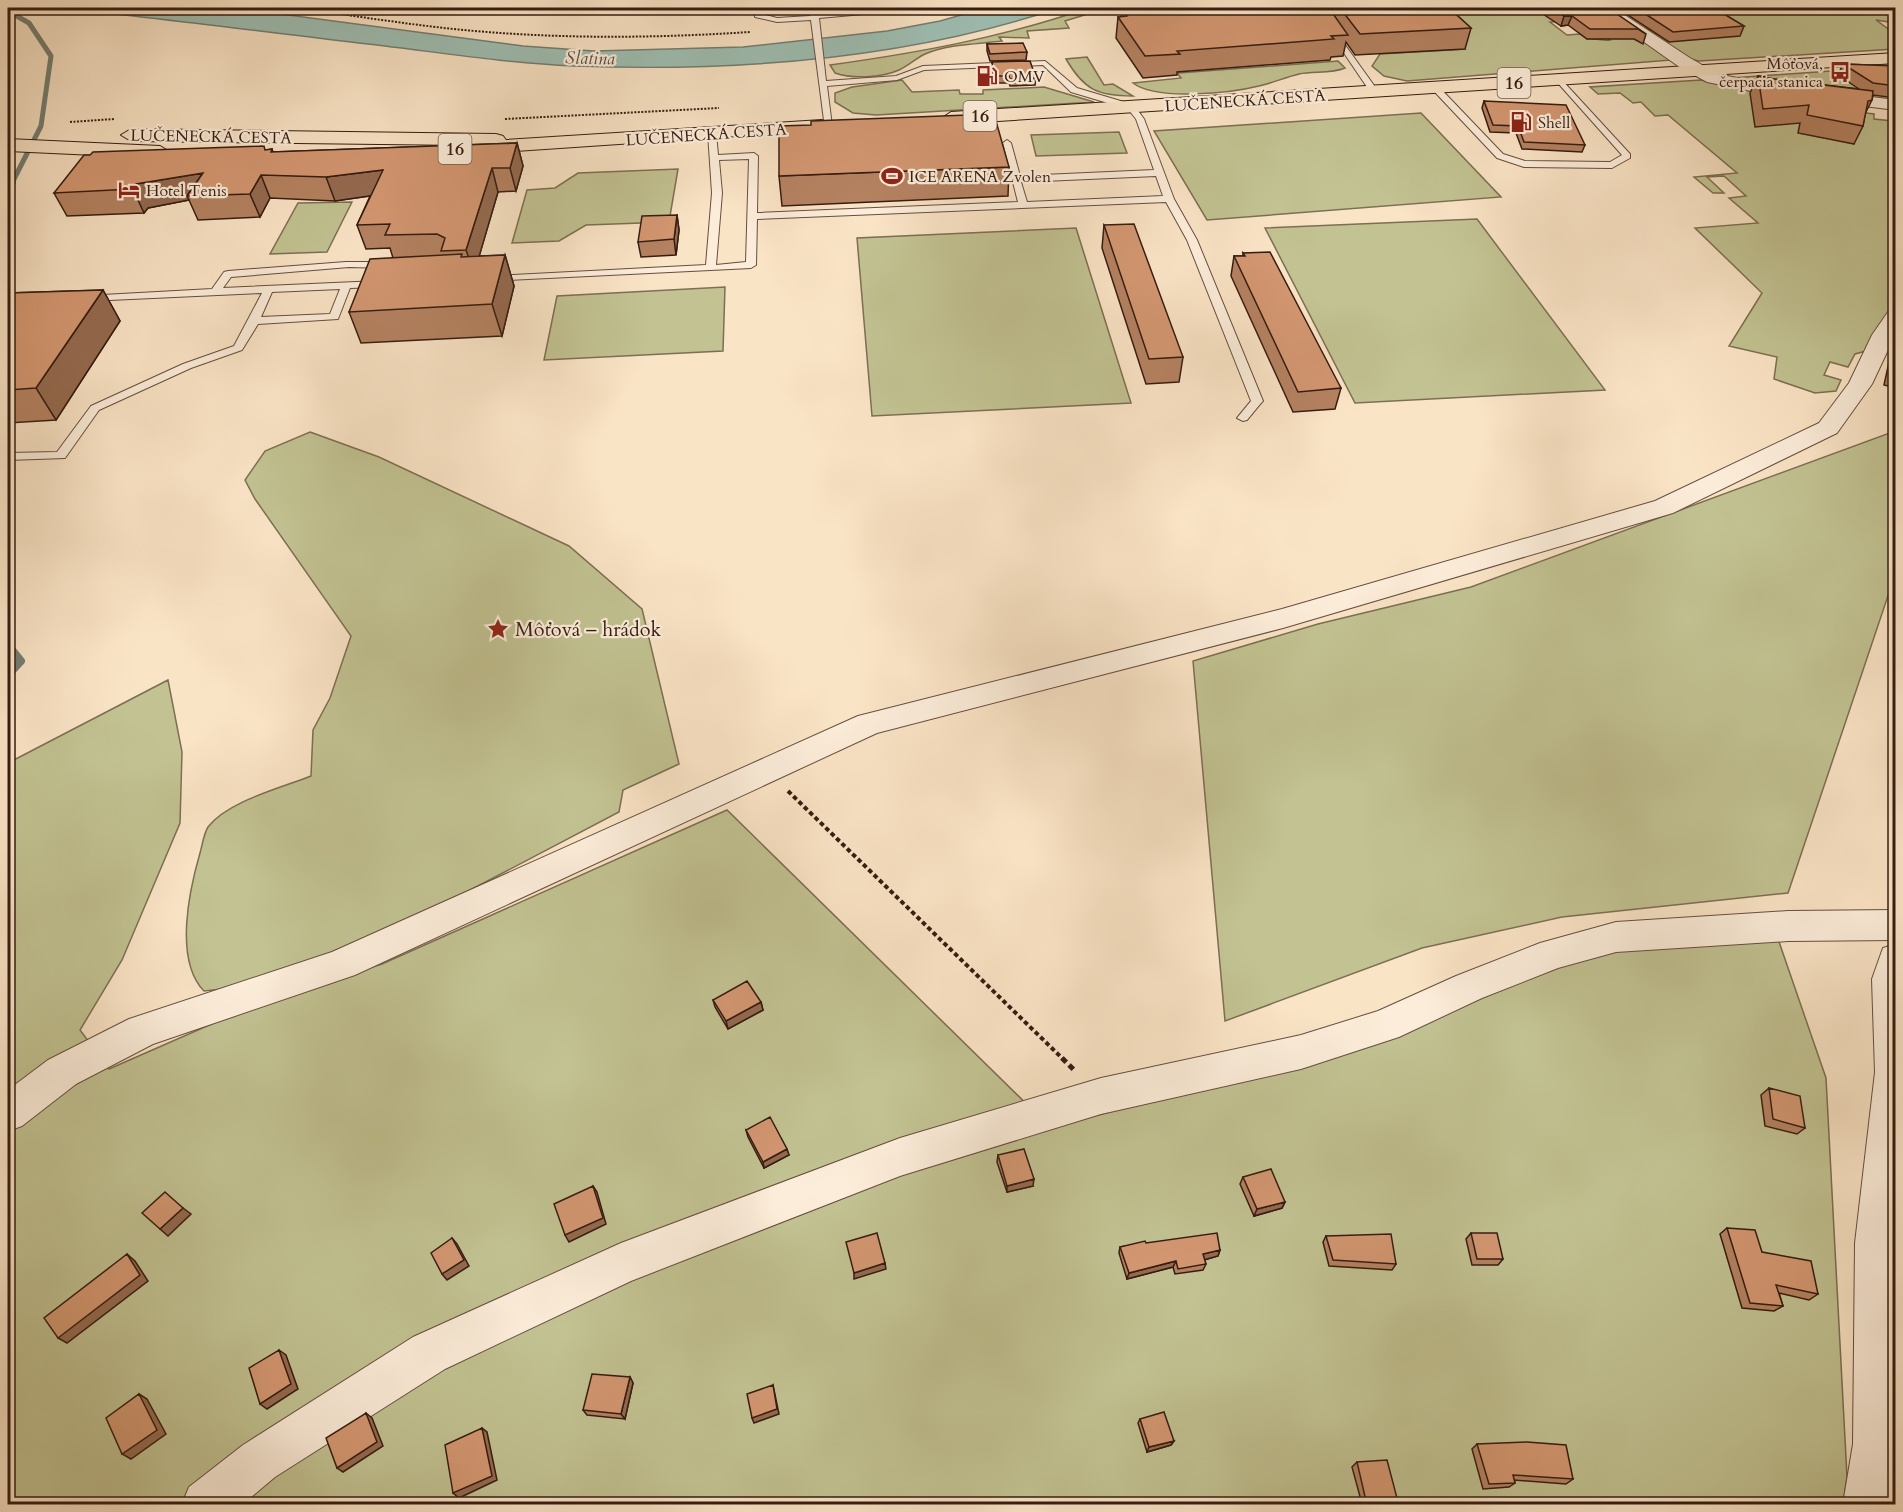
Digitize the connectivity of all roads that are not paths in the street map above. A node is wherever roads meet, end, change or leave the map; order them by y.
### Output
1 (758, 8) edge
2 (813, 8) edge
3 (908, 8) edge
4 (1604, 8) edge
5 (815, 17) junction
6 (1324, 21) edge
7 (1896, 58) edge
8 (1699, 71) junction
9 (1560, 80) junction
10 (823, 84) junction
11 (1435, 88) junction
12 (1374, 92) junction
13 (1896, 105) edge
14 (1131, 107) junction
15 (933, 119) edge
16 (851, 124) edge
17 (828, 126) junction
18 (8, 130) edge
19 (712, 133) junction
20 (594, 141) junction
21 (1007, 142) dead end
22 (8, 145) edge
23 (60, 146) junction
24 (713, 158) junction
25 (8, 159) edge
26 (1159, 172) junction
27 (1016, 178) junction
28 (1169, 200) junction
29 (1023, 205) junction
30 (753, 216) junction
31 (399, 264) edge
32 (711, 268) junction
33 (486, 279) edge
34 (392, 284) edge
35 (346, 286) junction
36 (268, 290) junction
37 (215, 292) junction
38 (72, 298) edge
39 (254, 321) junction
40 (1889, 326) edge
41 (1243, 418) dead end
42 (8, 457) edge
43 (1896, 925) edge
44 (1896, 959) edge
45 (8, 1113) edge
46 (206, 1504) edge
47 (1867, 1504) edge

1 - 5 lane
2 - 5 lane
3 - 5 lane
4 - 8 street
5 - 10 lane
6 - 12 lane
7 - 8 main road, LUČENECKÁ CESTA / 16
8 - 9 main road, LUČENECKÁ CESTA / 16
8 - 13 street
9 - 11 main road, LUČENECKÁ CESTA / 16
9 - 11 lane
10 - 14 lane
10 - 17 lane
11 - 12 main road, LUČENECKÁ CESTA / 16
12 - 14 main road, LUČENECKÁ CESTA / 16
14 - 15 main road, LUČENECKÁ CESTA / 16
14 - 26 lane
16 - 17 main road, LUČENECKÁ CESTA / 16
17 - 19 main road, LUČENECKÁ CESTA / 16
18 - 23 main road, LUČENECKÁ CESTA / 16
19 - 20 main road, LUČENECKÁ CESTA / 16
19 - 24 lane
20 - 23 main road, LUČENECKÁ CESTA / 16
20 - 23 main road, LUČENECKÁ CESTA / 16
21 - 27 lane
22 - 23 main road, LUČENECKÁ CESTA / 16
23 - 25 main road
24 - 30 lane
24 - 32 lane
26 - 27 lane
26 - 28 lane
27 - 29 lane
28 - 29 lane
28 - 41 lane
29 - 30 lane
30 - 32 lane
31 - 37 lane
32 - 33 lane
34 - 35 lane
35 - 36 lane
35 - 39 lane
36 - 37 lane
36 - 39 lane
37 - 38 lane
39 - 42 lane
40 - 45 street
43 - 46 street
44 - 47 street

